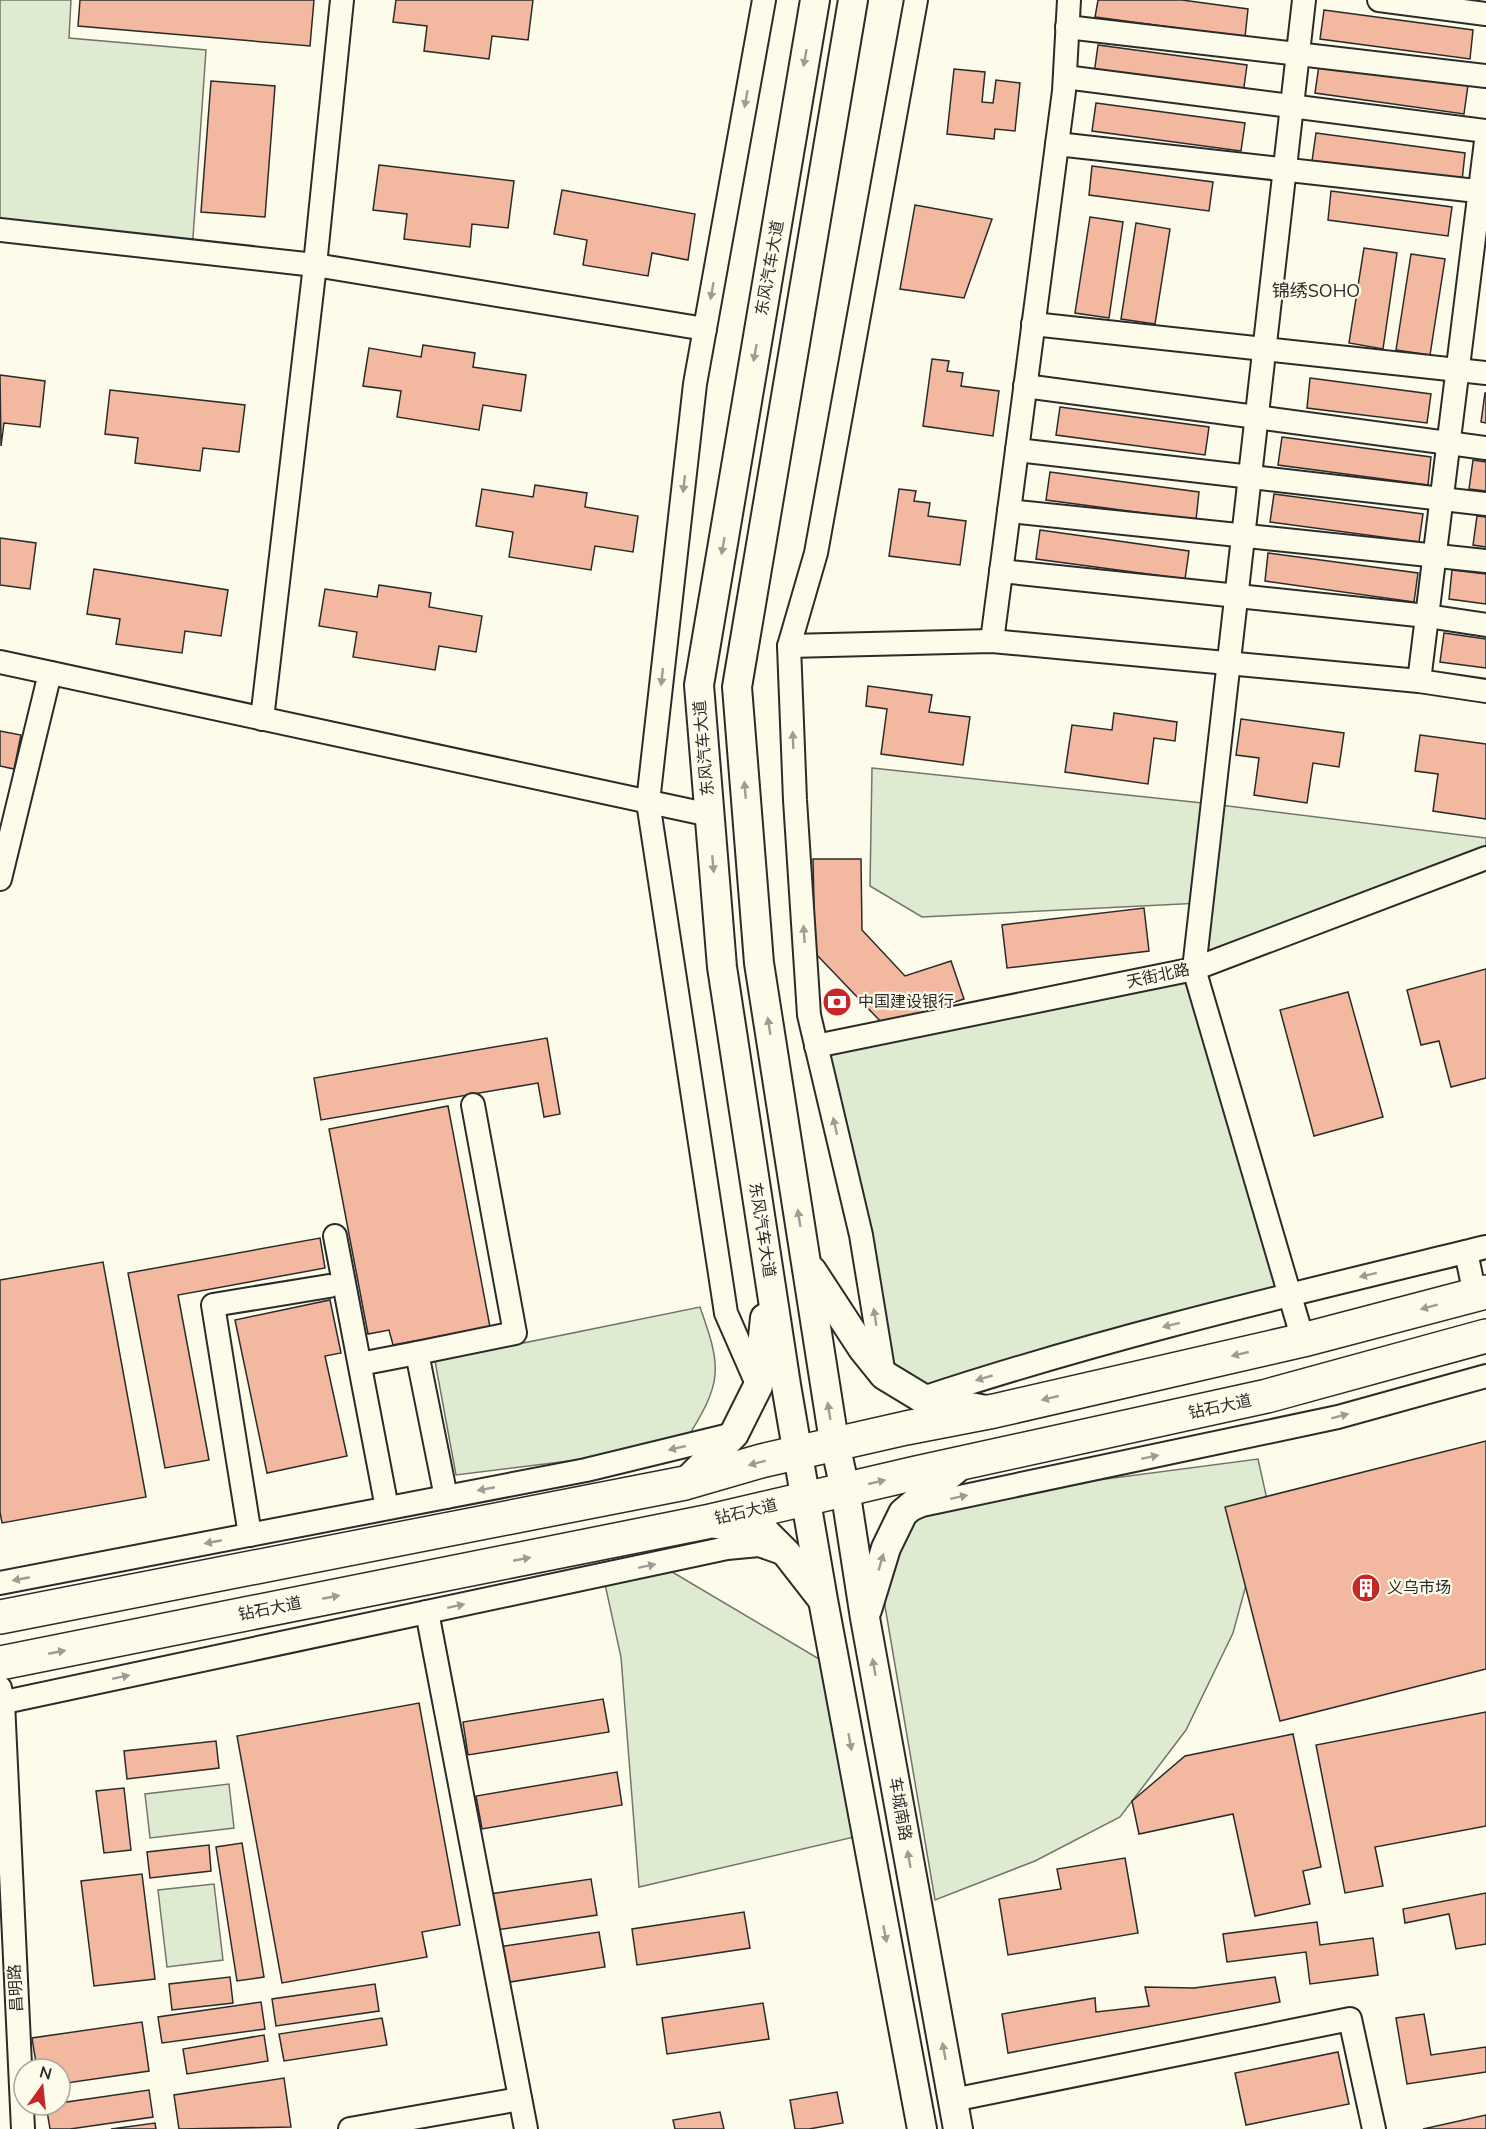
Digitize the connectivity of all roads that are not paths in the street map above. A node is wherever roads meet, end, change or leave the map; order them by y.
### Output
1 (342, 0) edge
2 (764, 0) edge
3 (815, 0) edge
4 (853, 0) edge
5 (916, 0) edge
6 (1069, 0) edge
7 (1304, 0) edge
8 (1379, 0) edge
9 (1486, 14) edge
10 (1067, 27) junction
11 (1298, 54) junction
12 (1486, 76) edge
13 (1065, 77) junction
14 (1292, 106) junction
15 (1486, 131) edge
16 (1486, 141) edge
17 (1057, 144) junction
18 (1284, 169) junction
19 (1483, 191) edge
20 (0, 230) edge
21 (315, 266) junction
22 (1034, 324) junction
23 (705, 329) junction
24 (1264, 349) junction
25 (1457, 369) junction
26 (1486, 373) edge
27 (1025, 386) junction
28 (1256, 417) junction
29 (1449, 442) junction
30 (1486, 448) edge
31 (1017, 450) junction
32 (1250, 477) junction
33 (1442, 498) junction
34 (1486, 504) edge
35 (1009, 511) junction
36 (1243, 535) junction
37 (1434, 555) junction
38 (1486, 561) edge
39 (1001, 571) junction
40 (1236, 596) junction
41 (1427, 616) junction
42 (1486, 626) edge
43 (992, 641) junction
44 (789, 646) junction
45 (0, 662) edge
46 (1228, 663) junction
47 (50, 673) junction
48 (1419, 681) junction
49 (1486, 691) edge
50 (262, 719) junction
51 (648, 802) junction
52 (710, 815) junction
53 (1486, 858) edge
54 (0, 879) edge
55 (1194, 969) junction
56 (816, 1046) junction
57 (473, 1105) dead end
58 (335, 1236) dead end
59 (1476, 1249) edge
60 (806, 1263) junction
61 (770, 1277) junction
62 (329, 1286) dead end
63 (1480, 1293) edge
64 (1289, 1294) junction
65 (1486, 1336) edge
66 (1303, 1340) junction
67 (417, 1353) junction
68 (360, 1364) junction
69 (884, 1375) junction
70 (1486, 1376) edge
71 (758, 1386) junction
72 (922, 1398) junction
73 (1255, 1399) junction
74 (994, 1411) junction
75 (1314, 1423) junction
76 (734, 1434) junction
77 (834, 1446) junction
78 (798, 1453) junction
79 (963, 1463) junction
80 (685, 1483) junction
81 (845, 1489) junction
82 (446, 1497) junction
83 (806, 1498) junction
84 (387, 1509) junction
85 (903, 1513) junction
86 (706, 1522) junction
87 (273, 1531) junction
88 (250, 1535) junction
89 (422, 1535) junction
90 (787, 1554) junction
91 (0, 1583) edge
92 (823, 1600) junction
93 (427, 1612) junction
94 (0, 1617) edge
95 (865, 1618) junction
96 (0, 1663) edge
97 (1, 1698) edge
98 (520, 2099) junction
99 (953, 2100) junction
100 (23, 2129) edge
101 (350, 2129) edge
102 (526, 2129) edge
103 (922, 2129) edge
104 (958, 2129) edge
105 (1374, 2129) edge

1 - 21 street
2 -> 23 street
3 -> 52 main road, 东风汽车大道
60 -> 4 main road
5 - 44 street
6 - 10 street
7 - 11 street
8 - 9 street
10 - 11 street
10 - 13 street
11 - 12 street
11 - 14 street
13 - 14 street
13 - 17 street
14 - 15 street
14 - 18 street
16 - 19 street
17 - 18 street
17 - 22 street
18 - 19 street
18 - 24 street
19 - 25 street
20 - 21 street
21 - 23 street
21 - 50 street
22 - 24 street
22 - 27 street
23 -> 51 street
24 - 25 street
24 - 28 street
25 - 26 street
25 - 29 street
27 - 28 street
27 - 31 street
28 - 29 street
28 - 32 street
29 - 30 street
29 - 33 street
31 - 32 street
31 - 35 street
32 - 33 street
32 - 36 street
33 - 34 street
33 - 37 street
35 - 36 street
35 - 39 street
36 - 37 street
36 - 40 street
37 - 38 street
37 - 41 street
39 - 40 street
39 - 43 street
40 - 41 street
40 - 46 street
41 - 42 street
41 - 48 street
43 - 44 street
43 - 46 street
56 -> 44 street
45 - 47 street
46 - 48 street
46 - 55 street
47 - 50 street
47 - 54 street
48 - 49 street
50 - 51 street
51 - 52 street
51 - 71 street
52 -> 61 main road, 东风汽车大道
53 - 55 street, 天街北路
55 - 56 street, 天街北路
55 - 64 street
69 -> 56 street
57 - 67 street
58 - 68 street
59 - 63 street
59 -> 64 street
60 - 69 main road
77 -> 60 main road
61 - 71 main road
61 - 78 main road, 东风汽车大道
62 - 88 street
63 -> 66 highway
64 - 66 street
64 -> 72 street
65 - 73 highway, 钻石大道
66 -> 74 highway
67 - 68 street
67 - 82 street
68 - 84 street
69 - 72 main road
75 -> 70 street
71 - 76 main road
72 - 74 main road
73 - 75 street
73 - 79 highway, 钻石大道
74 - 77 highway
85 -> 75 street
76 - 80 main road
76 -> 82 street
77 - 78 highway
77 - 81 main road
78 -> 80 highway
78 - 83 main road, 东风汽车大道
81 -> 79 highway, 钻石大道
79 - 85 main road
80 - 89 highway
81 - 83 highway, 钻石大道
81 - 95 main road, 车城南路
82 - 84 street
83 - 86 highway, 钻石大道
83 - 92 main road
84 - 87 street
95 -> 85 main road
86 - 90 main road
96 -> 86 highway, 钻石大道
87 - 88 street
87 - 89 street
88 -> 91 street
89 - 94 highway
90 - 92 main road
93 -> 90 street
92 -> 103 main road
97 -> 93 street
93 - 98 street
99 -> 95 main road, 车城南路
97 - 100 street, 昌明路
98 - 101 street
98 - 102 street
99 - 104 main road, 车城南路
99 - 105 street

